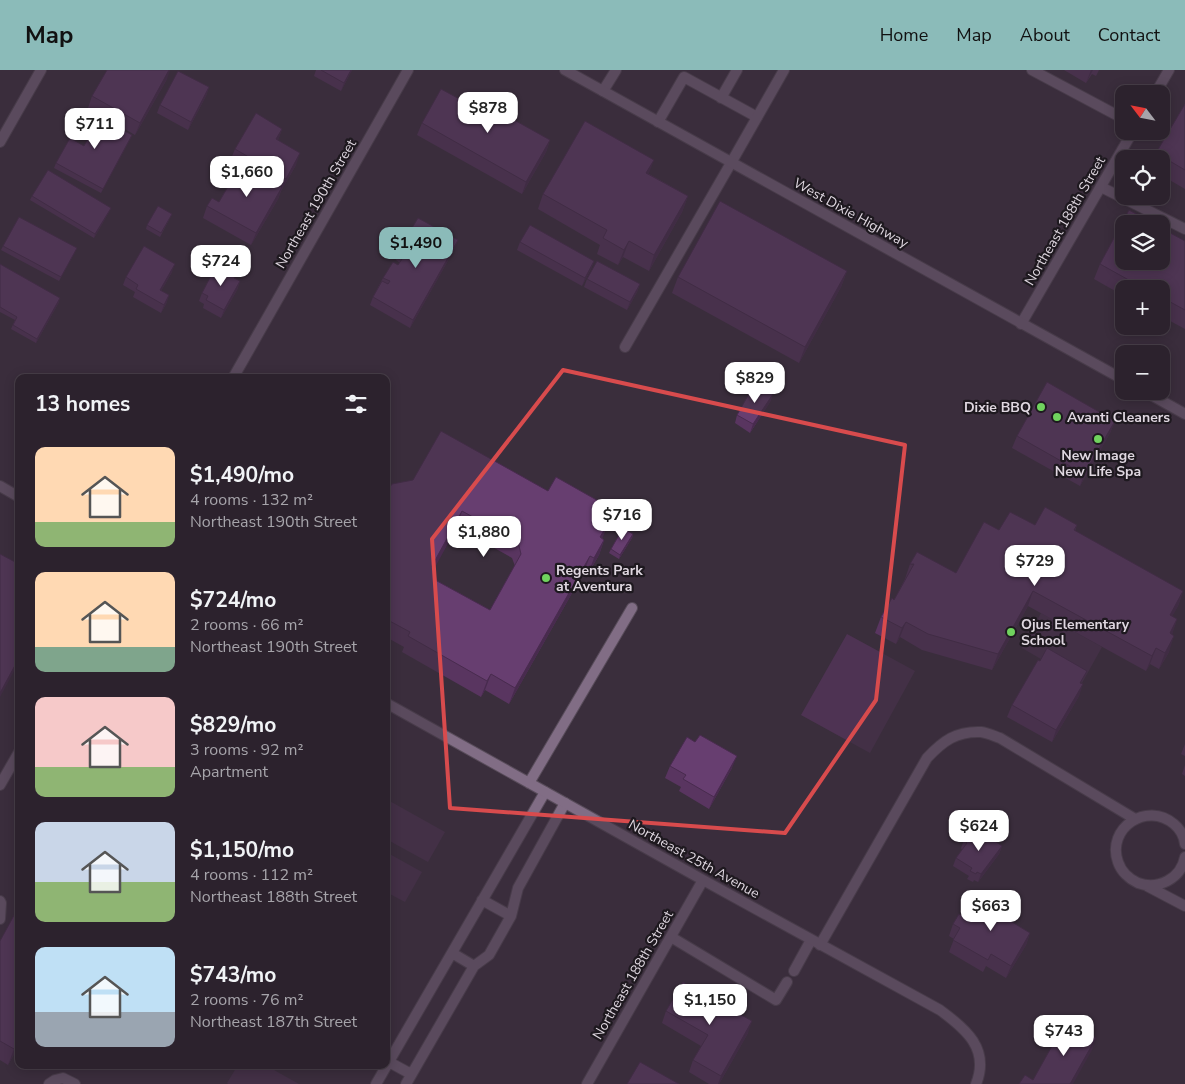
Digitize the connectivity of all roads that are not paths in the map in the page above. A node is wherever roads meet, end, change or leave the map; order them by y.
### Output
1 (41, 70) edge
2 (408, 70) edge
3 (564, 70) edge
4 (616, 70) edge
5 (737, 70) edge
6 (784, 70) edge
7 (1032, 70) edge
8 (1169, 70) edge
9 (1160, 85) edge
10 (603, 91) junction
11 (721, 98) junction
12 (1115, 114) edge
13 (757, 117) junction
14 (658, 122) junction
15 (1128, 140) edge
16 (0, 142) edge
17 (731, 162) junction
18 (1101, 187) junction
19 (1185, 230) edge
20 (1021, 324) junction
21 (626, 347) dead end
22 (234, 374) edge
23 (1115, 375) edge
24 (1160, 400) edge
25 (1185, 414) edge
26 (0, 486) edge
27 (15, 495) edge
28 (632, 608) dead end
29 (390, 705) edge
30 (15, 759) edge
31 (529, 782) junction
32 (0, 785) edge
33 (544, 792) junction
34 (565, 803) junction
35 (1135, 819) junction
36 (1185, 841) edge
37 (1185, 857) edge
38 (703, 880) junction
39 (1146, 885) junction
40 (0, 900) edge
41 (482, 900) junction
42 (1185, 906) edge
43 (511, 916) junction
44 (0, 919) edge
45 (671, 937) junction
46 (816, 942) junction
47 (452, 953) junction
48 (474, 966) junction
49 (794, 971) dead end
50 (786, 982) dead end
51 (390, 1060) edge
52 (390, 1063) edge
53 (385, 1069) edge
54 (411, 1074) junction
55 (49, 1084) edge
56 (75, 1084) edge
57 (376, 1084) edge
58 (406, 1084) edge
59 (587, 1084) edge
60 (976, 1084) edge

1 - 16 street
2 - 22 street, Northeast 190th Street
3 - 10 street, West Dixie Highway
4 - 10 street
5 - 11 street
6 - 13 street
7 - 12 street
8 - 9 street
10 - 14 street, West Dixie Highway
11 - 13 street
11 - 14 street
13 - 17 street
14 - 17 street, West Dixie Highway
15 - 18 street, Northeast 188th Street
17 - 20 street, West Dixie Highway
17 - 21 street
18 - 19 street
18 - 20 street, Northeast 188th Street
20 - 23 street, West Dixie Highway
24 - 25 street
26 - 27 street
28 - 31 street
29 - 31 street, Northeast 25th Avenue
30 - 32 street
31 - 33 street, Northeast 25th Avenue
33 - 34 street, Northeast 25th Avenue
33 - 41 street
34 - 38 street, Northeast 25th Avenue
34 - 43 street
35 - 36 street
35 - 39 street
35 - 46 street
37 - 39 street
38 - 45 street, Northeast 188th Street
38 - 46 street, Northeast 25th Avenue
39 - 42 street
40 - 44 street
41 - 43 street
41 - 47 street
43 - 48 street
45 - 50 street
45 - 59 street, Northeast 188th Street
46 - 49 street
46 - 60 street, Northeast 25th Avenue
47 - 48 street
47 - 51 street
48 - 54 street
52 - 54 street
53 - 57 street
54 - 58 street
55 - 56 street

